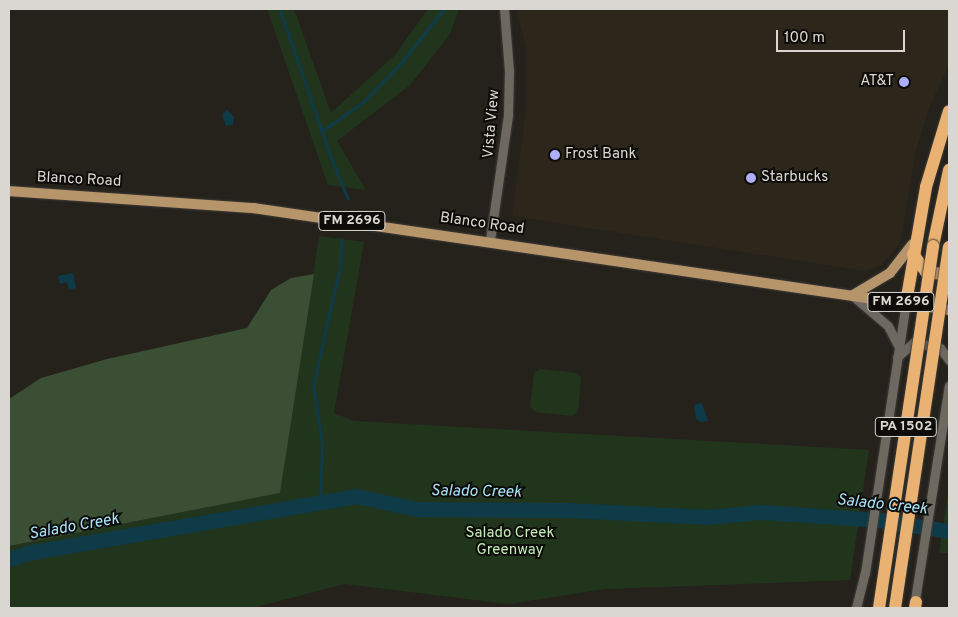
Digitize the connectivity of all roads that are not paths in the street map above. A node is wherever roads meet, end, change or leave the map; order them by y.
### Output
1 (504, 9) edge
2 (949, 111) edge
3 (949, 170) edge
4 (9, 191) edge
5 (490, 240) junction
6 (949, 247) edge
7 (913, 248) junction
8 (949, 275) edge
9 (853, 295) junction
10 (906, 303) junction
11 (949, 310) edge
12 (898, 346) junction
13 (897, 357) junction
14 (949, 360) edge
15 (949, 386) edge
16 (914, 606) edge
17 (856, 608) edge
18 (879, 608) edge
19 (895, 608) edge

1 - 5 street, Vista View
2 - 7 highway
3 - 18 highway, PA 1502, bridge
4 - 5 main road, Blanco Road / FM 2696
5 - 9 main road, Blanco Road / FM 2696
6 - 19 highway, PA 1502, bridge
7 - 8 highway
7 - 9 main road
7 - 10 highway
9 - 10 main road, Blanco Road / FM 2696
9 - 12 street
10 - 11 main road, Blanco Road / FM 2696
10 - 12 street
12 - 13 street
13 - 14 street
13 - 17 street
15 - 16 street

